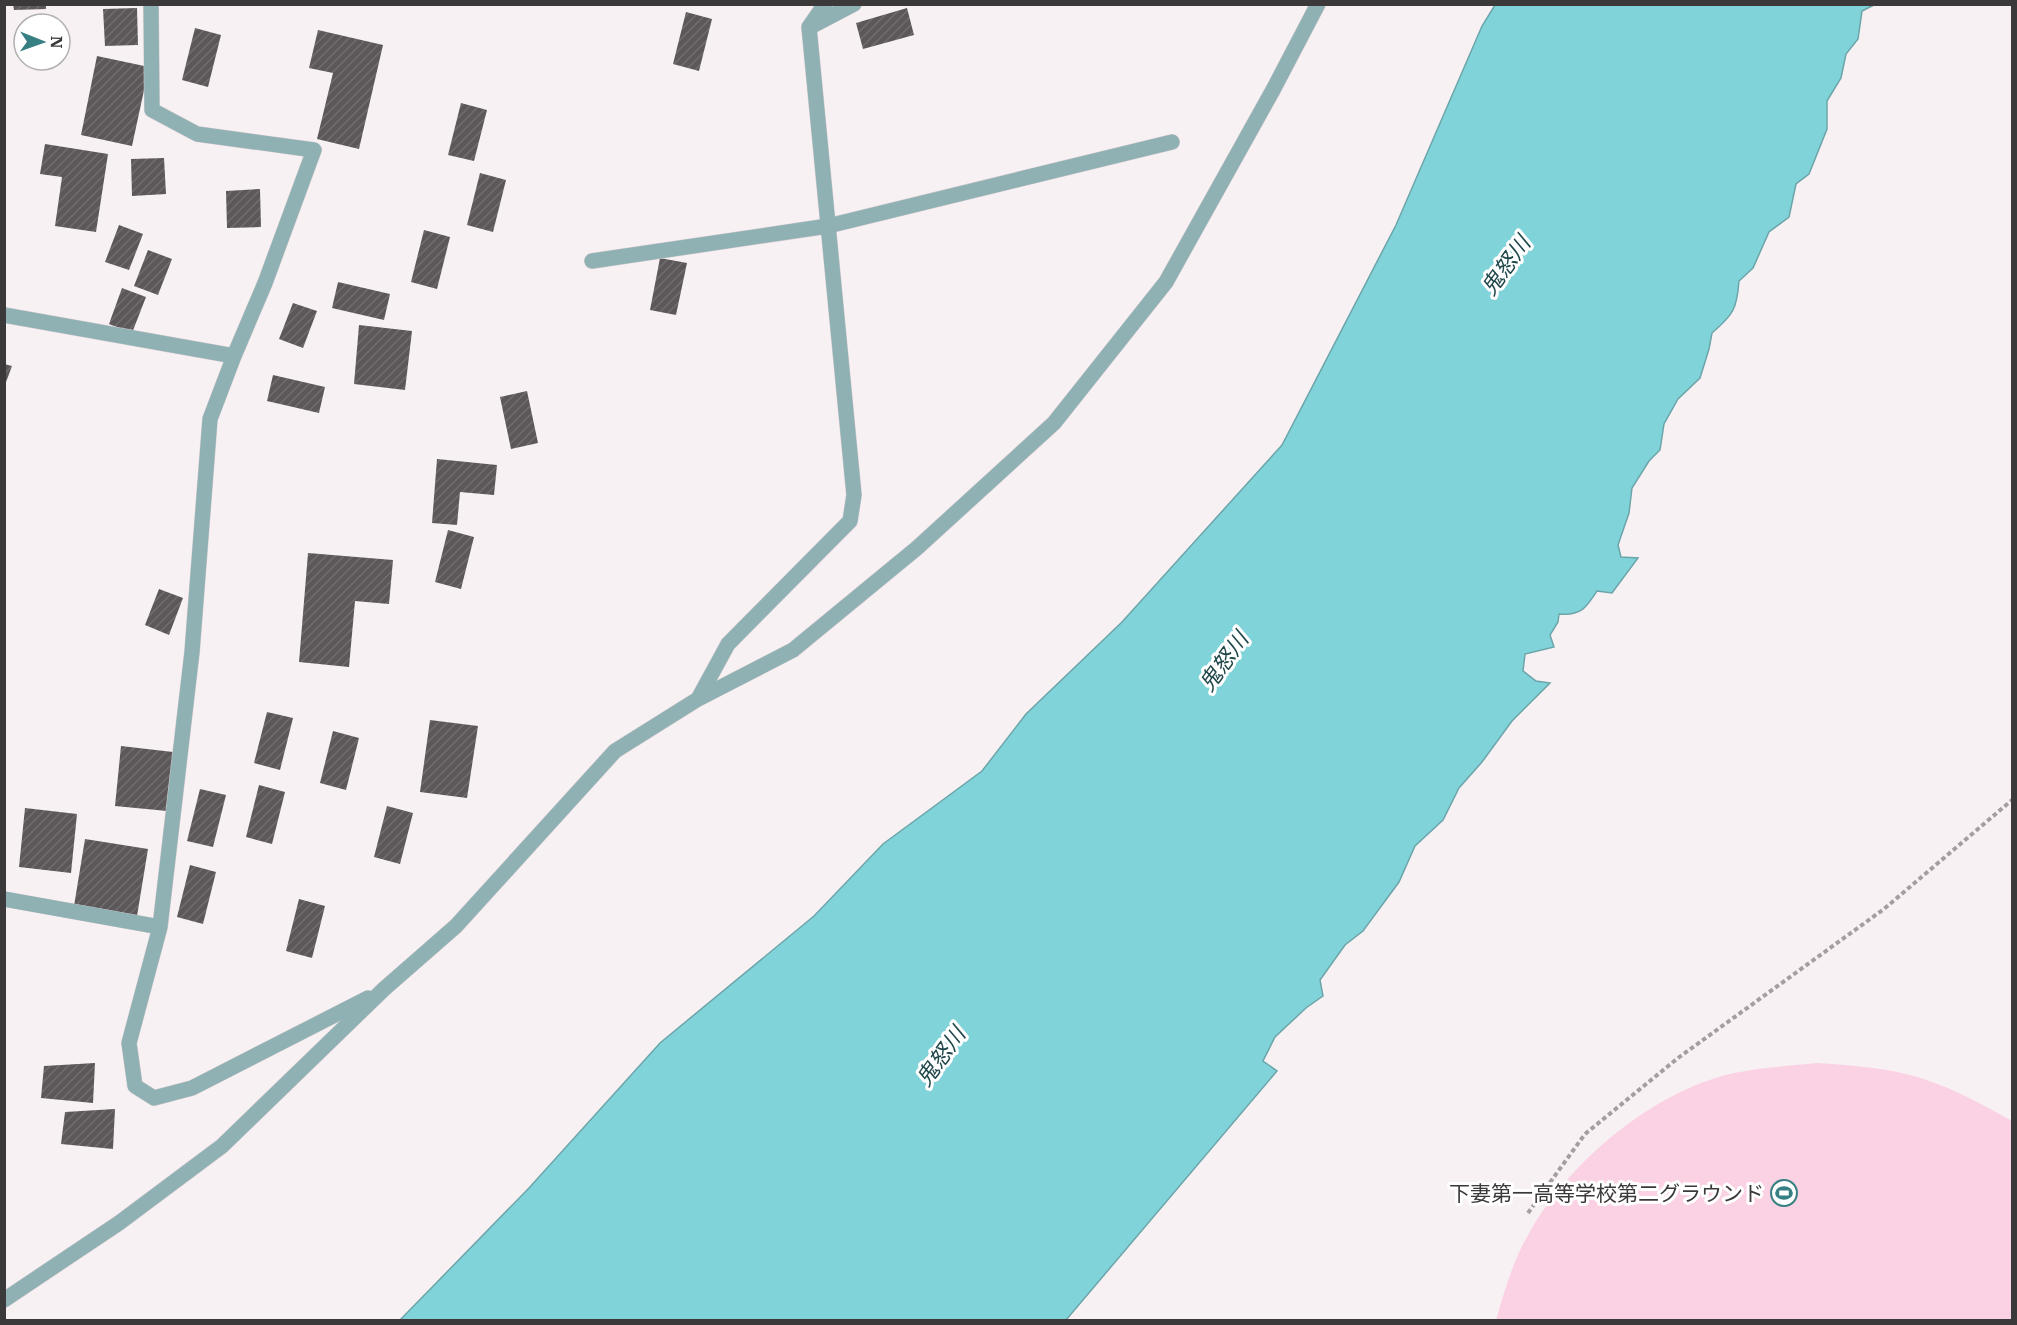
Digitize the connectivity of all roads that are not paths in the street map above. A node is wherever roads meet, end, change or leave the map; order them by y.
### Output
1 (151, 4) edge
2 (825, 4) edge
3 (854, 4) edge
4 (1318, 4) edge
5 (809, 27) junction
6 (1172, 141) dead end
7 (828, 226) junction
8 (592, 261) dead end
9 (4, 315) edge
10 (234, 356) junction
11 (698, 699) junction
12 (4, 899) edge
13 (160, 927) junction
14 (384, 989) junction
15 (4, 1300) edge

1 - 10 street
2 - 5 street
3 - 5 street
4 - 11 street
5 - 7 street
6 - 7 street
7 - 8 street
7 - 11 street
9 - 10 street
10 - 13 street
11 - 14 street
12 - 13 street
13 - 14 street
14 - 15 street

